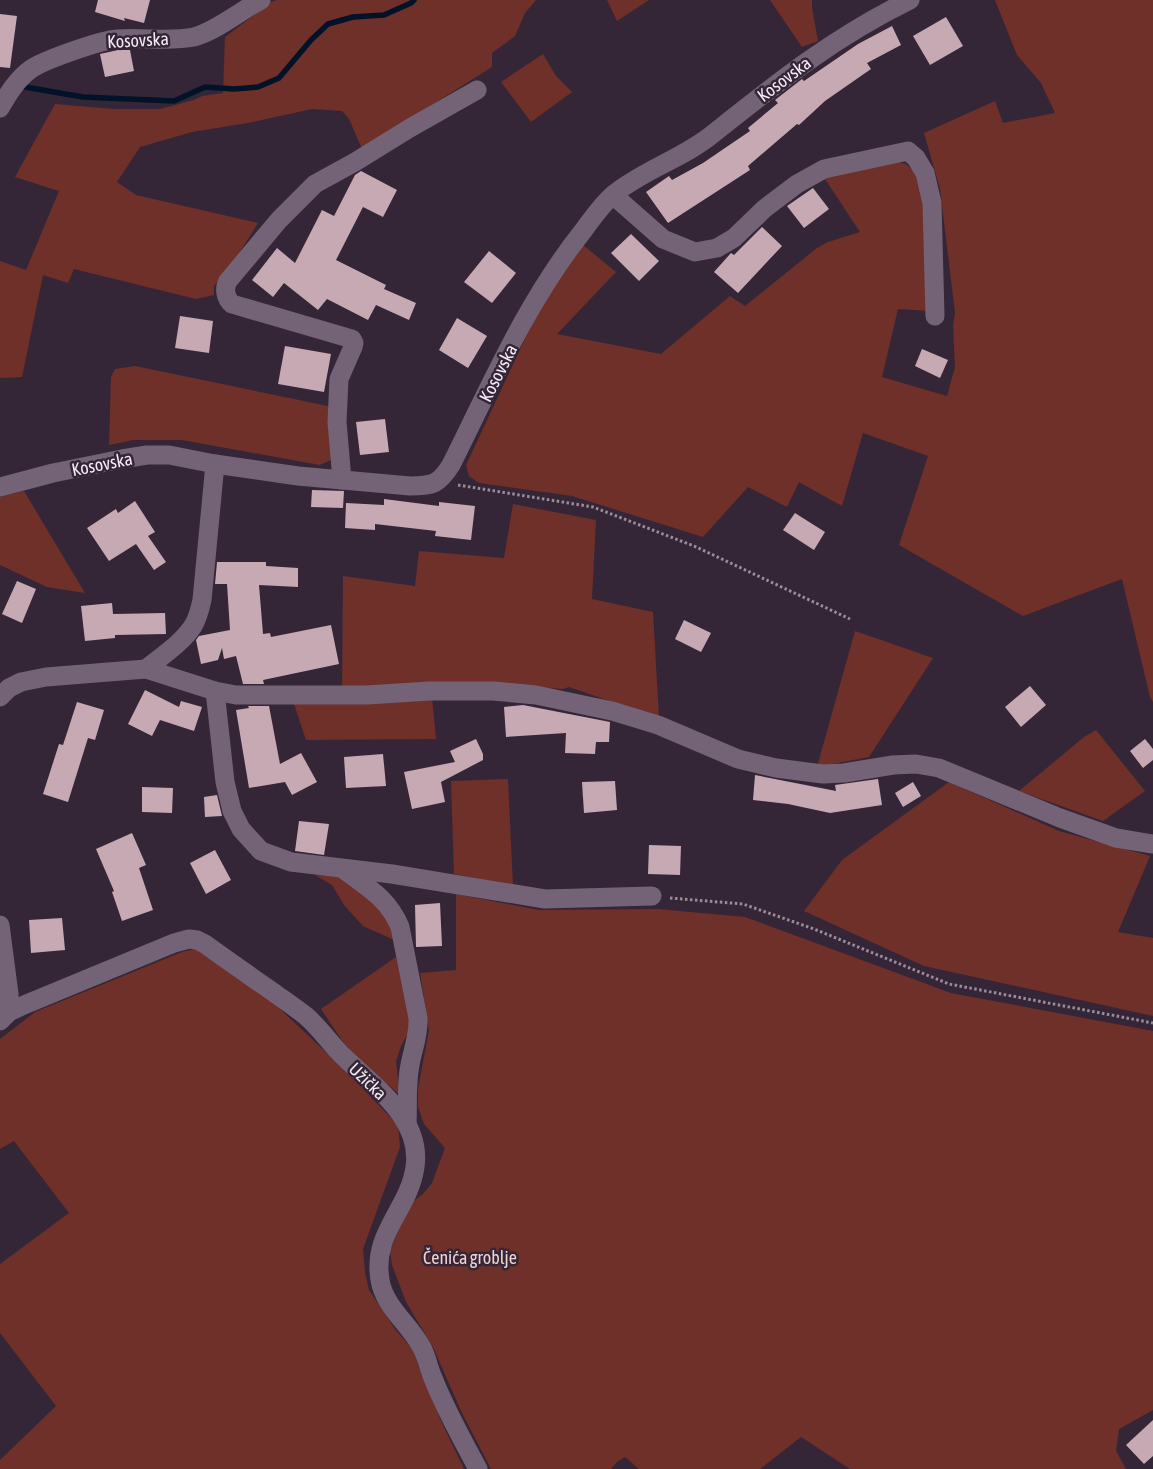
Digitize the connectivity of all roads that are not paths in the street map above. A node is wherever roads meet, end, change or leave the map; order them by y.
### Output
1 (261, 0) edge
2 (910, 0) edge
3 (477, 90) dead end
4 (0, 108) edge
5 (613, 195) junction
6 (935, 316) dead end
7 (215, 464) junction
8 (342, 480) junction
9 (0, 487) edge
10 (146, 669) junction
11 (215, 691) junction
12 (0, 697) edge
13 (1153, 844) edge
14 (342, 868) junction
15 (652, 896) road end
16 (0, 925) edge
17 (4, 1016) edge
18 (407, 1125) junction
19 (478, 1469) edge

1 - 4 street, Kosovska
2 - 5 street, Kosovska
3 - 8 street
5 - 6 street
5 - 8 street, Kosovska
7 - 8 street, Kosovska
7 - 9 street, Kosovska
7 - 10 street
10 - 11 street
10 - 12 street
11 - 13 street
11 - 14 street
14 - 15 street
14 - 18 street
16 - 17 street
17 - 18 street, Užička
18 - 19 street, Užička

